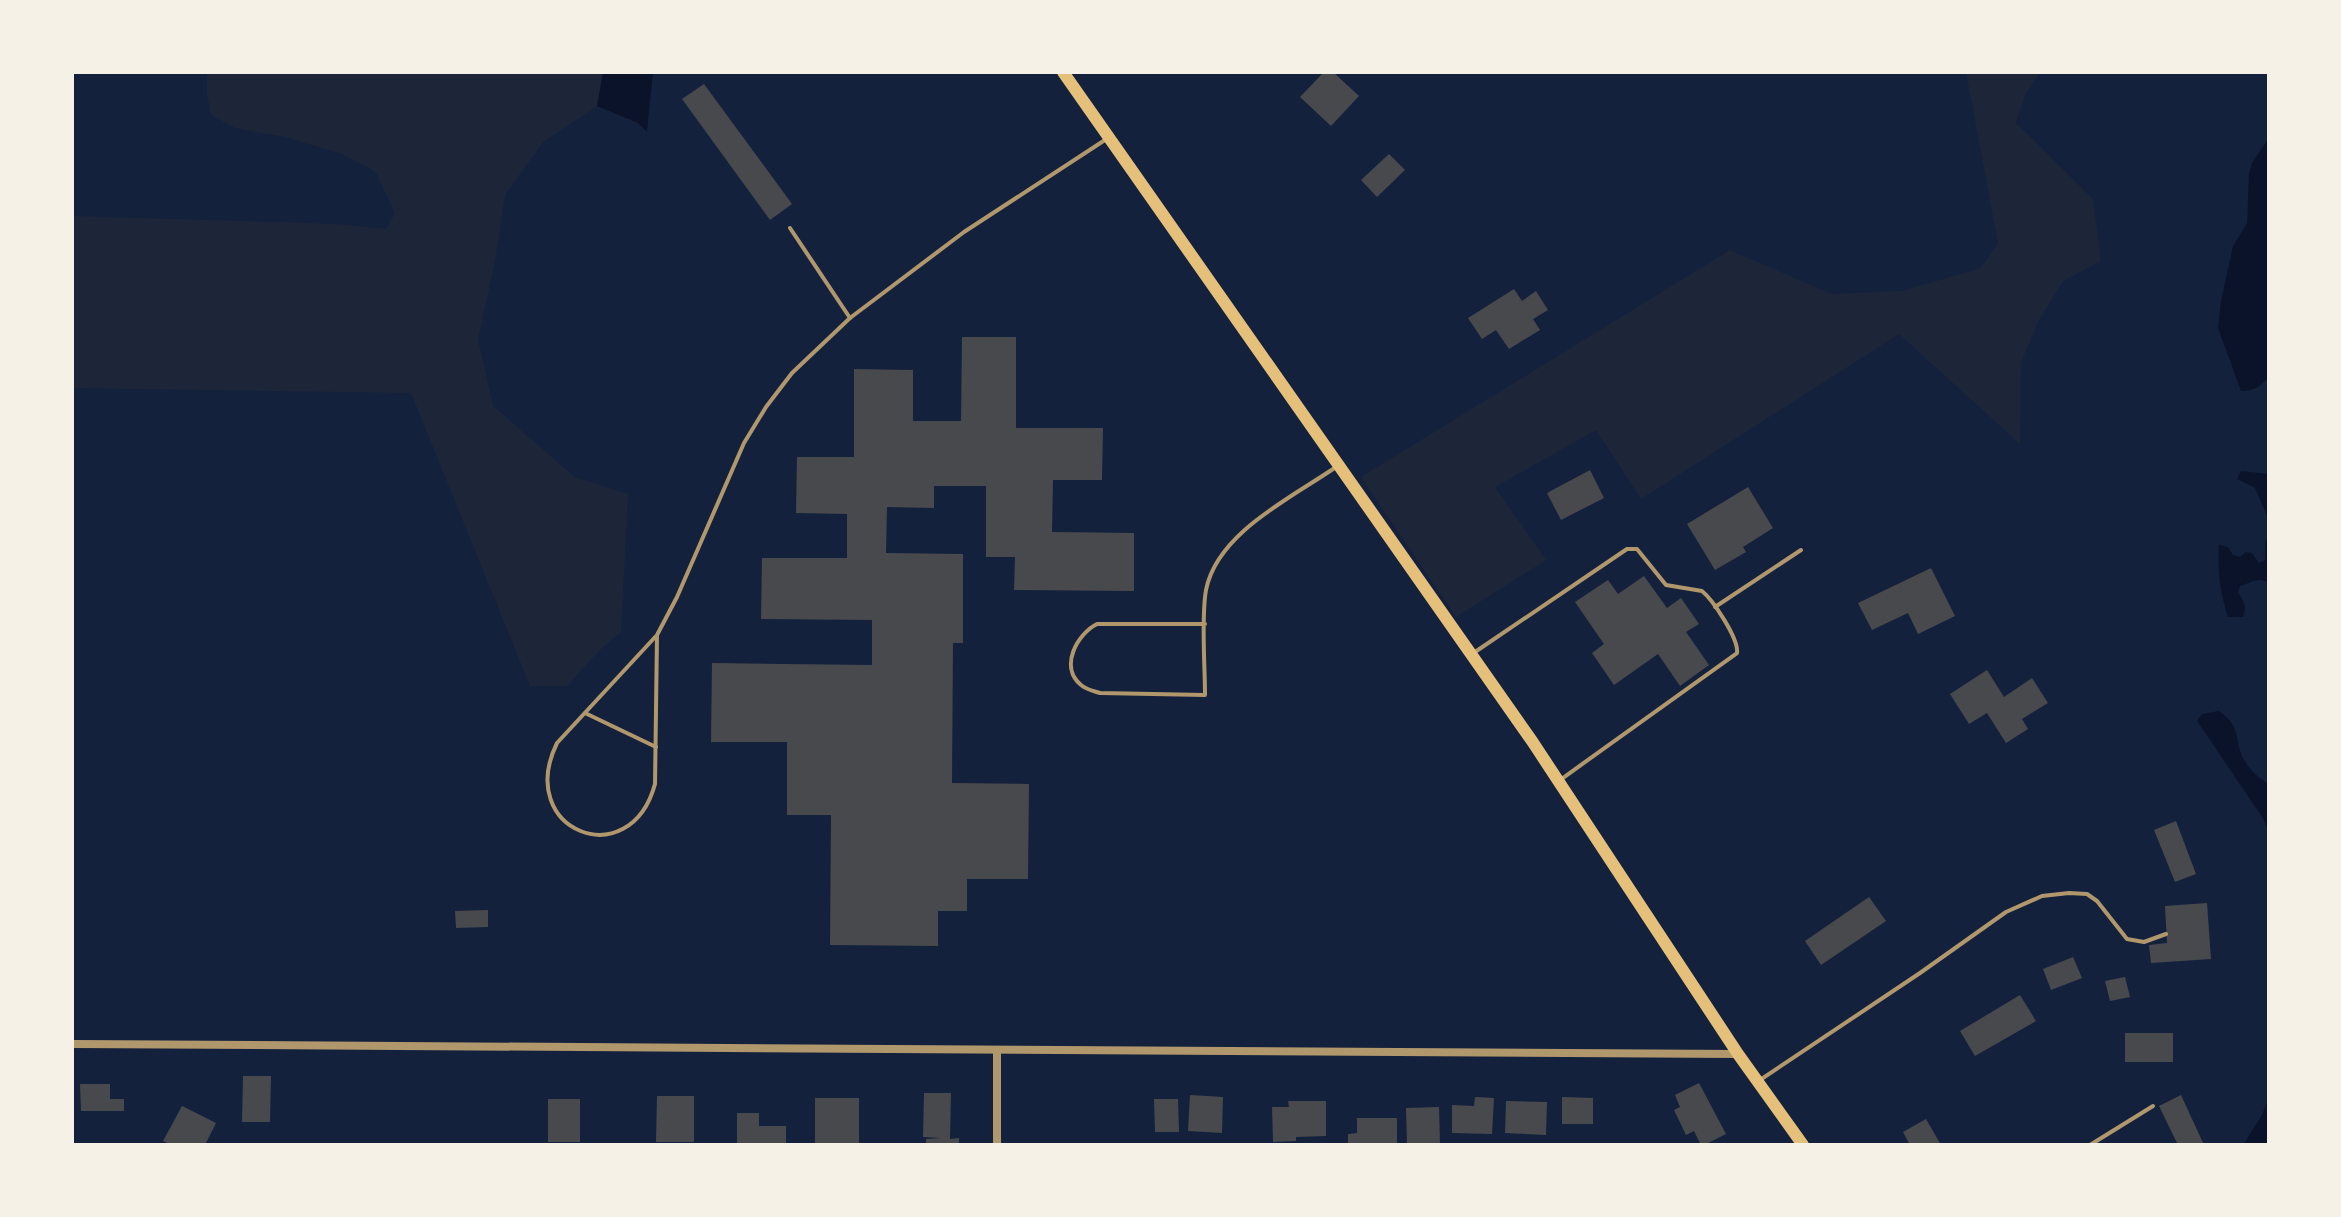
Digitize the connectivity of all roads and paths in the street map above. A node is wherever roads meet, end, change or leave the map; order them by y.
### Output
1 (1063, 72) edge
2 (1110, 136) junction
3 (790, 228) dead end
4 (850, 318) junction
5 (1339, 465) junction
6 (1801, 550) dead end
7 (1715, 607) junction
8 (1205, 624) junction
9 (657, 635) junction
10 (1470, 656) junction
11 (585, 713) junction
12 (656, 747) junction
13 (1558, 781) junction
14 (2166, 934) dead end
15 (72, 1044) edge
16 (997, 1050) junction
17 (1738, 1054) junction
18 (1758, 1082) junction
19 (2153, 1106) dead end
20 (997, 1145) edge
21 (1803, 1145) edge
22 (2090, 1145) edge

1 - 2 main road
2 - 4 lane
2 - 5 main road
3 - 4 lane
4 - 9 lane
5 - 8 lane
5 - 10 main road
6 - 7 lane
7 - 10 lane
7 - 13 lane
8 - 8 lane
9 - 11 lane
9 - 12 lane
10 - 13 main road
11 - 12 lane
11 - 12 lane
13 - 17 main road
14 - 18 lane
15 - 16 street
16 - 17 street
16 - 20 street
17 - 18 main road
18 - 21 main road
19 - 22 lane

